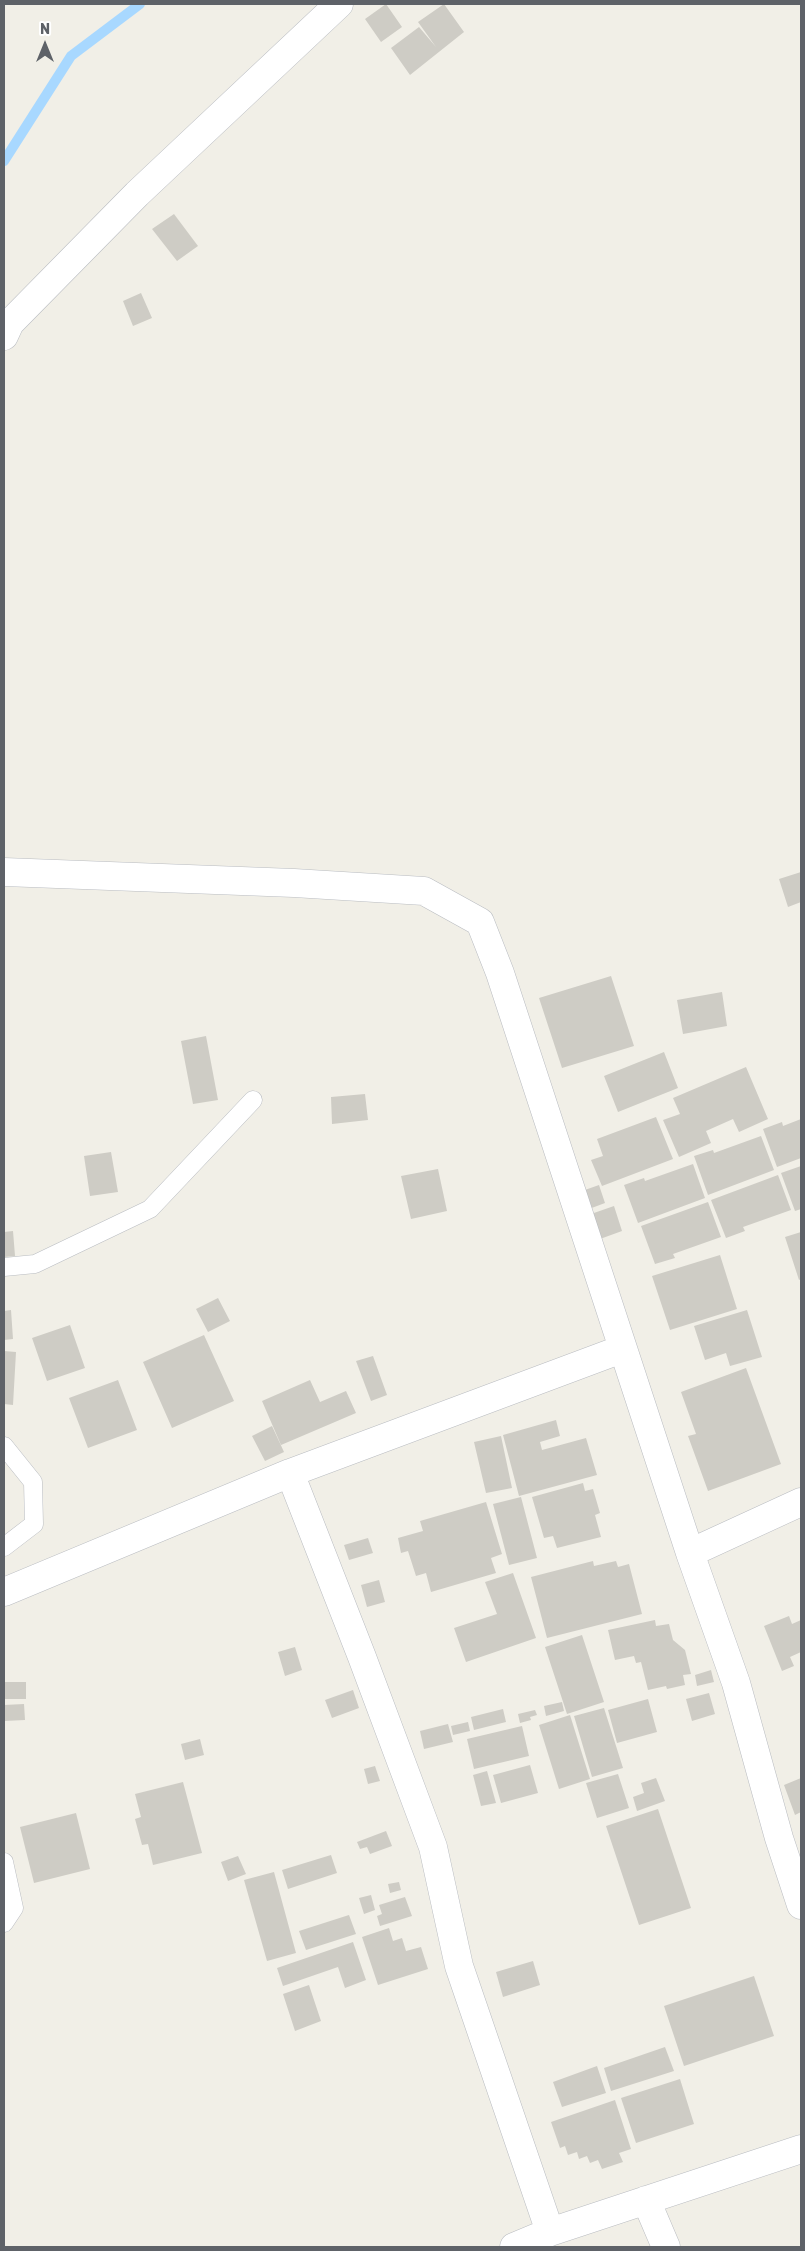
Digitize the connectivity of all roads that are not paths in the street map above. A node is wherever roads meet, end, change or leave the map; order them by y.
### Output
1 (339, 4) edge
2 (4, 336) edge
3 (4, 872) edge
4 (253, 1100) dead end
5 (4, 1266) edge
6 (622, 1350) junction
7 (4, 1446) edge
8 (290, 1473) junction
9 (801, 1502) edge
10 (4, 1547) edge
11 (690, 1553) junction
12 (4, 1592) edge
13 (4, 1862) edge
14 (801, 1905) edge
15 (4, 1923) edge
16 (801, 2148) edge
17 (646, 2200) junction
18 (550, 2232) junction
19 (514, 2247) edge
20 (666, 2247) edge

1 - 2 street
3 - 6 street
4 - 5 lane
6 - 8 street
6 - 11 street
7 - 10 lane
8 - 12 street
8 - 18 street
9 - 11 street
11 - 14 street
13 - 15 lane
16 - 17 street
17 - 18 street
17 - 20 street
18 - 19 street

